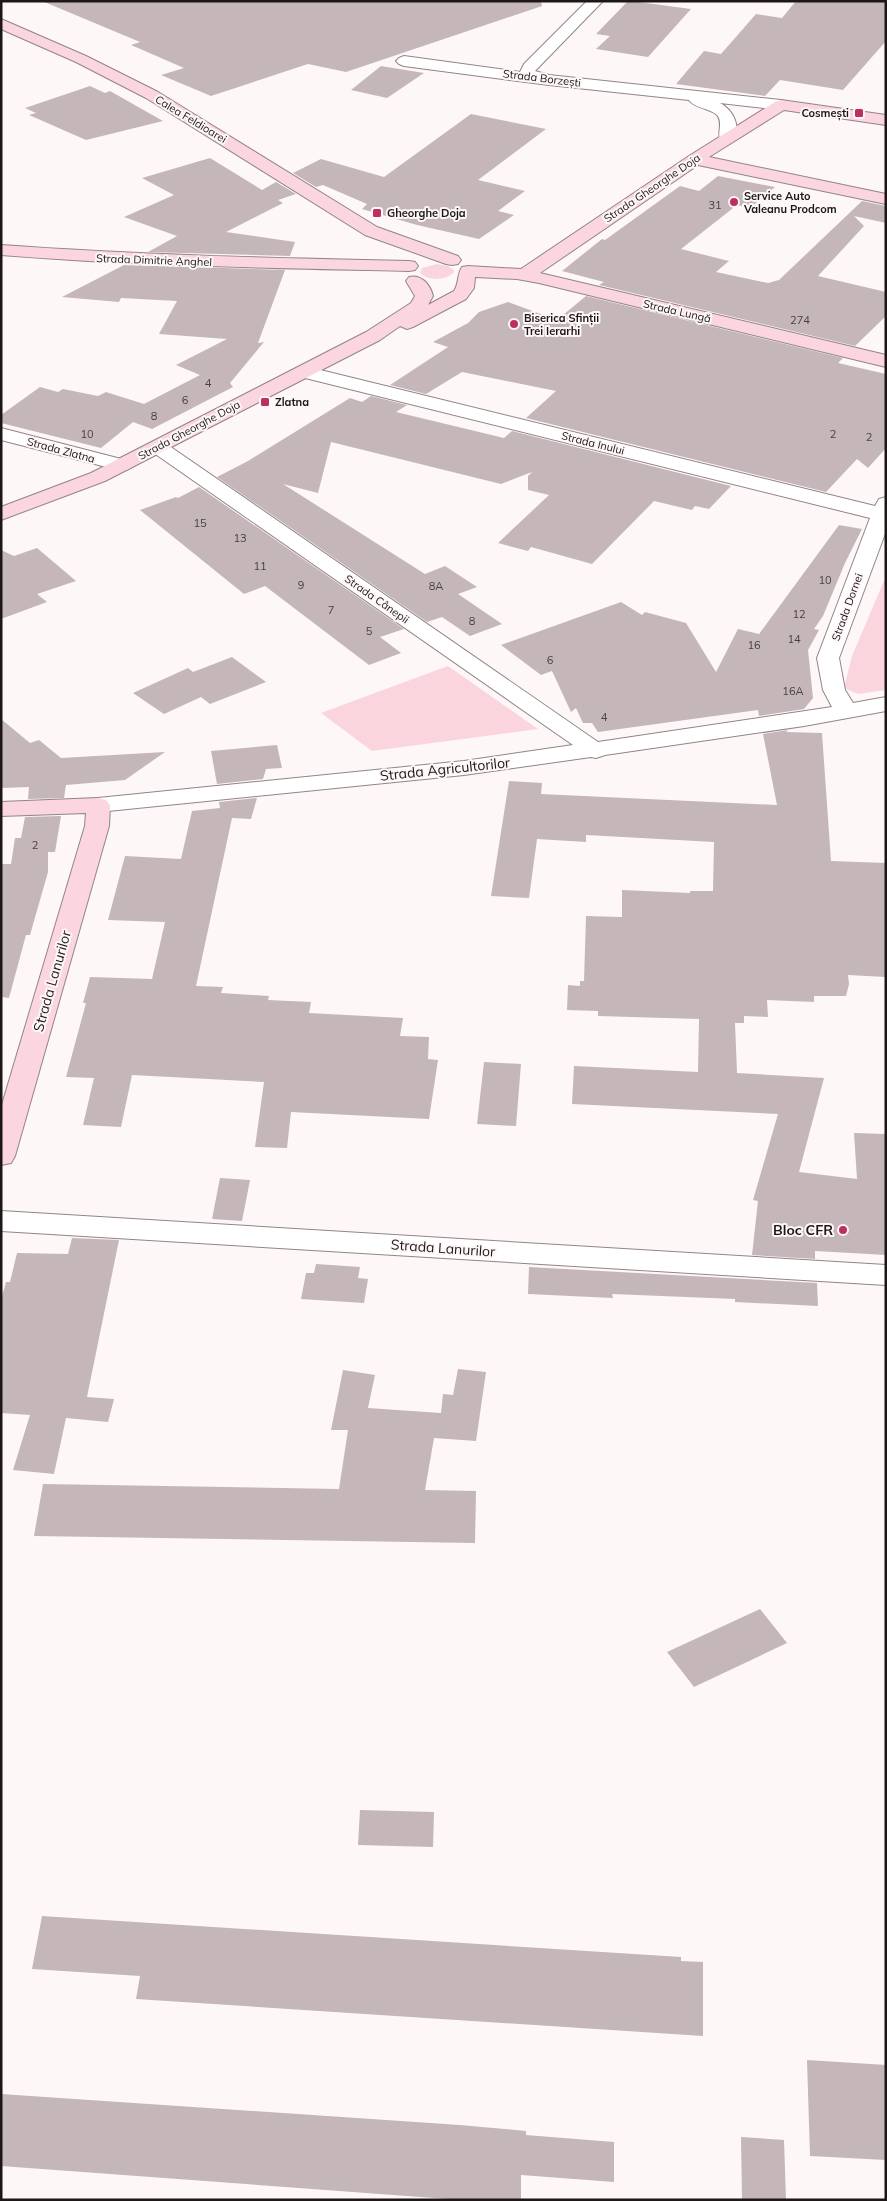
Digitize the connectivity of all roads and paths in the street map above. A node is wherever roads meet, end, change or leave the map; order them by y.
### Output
1 (596, 1) edge
2 (1, 23) edge
3 (404, 61) dead end
4 (535, 78) junction
5 (679, 94) junction
6 (714, 98) junction
7 (781, 105) junction
8 (886, 120) edge
9 (748, 125) junction
10 (727, 138) junction
11 (694, 159) junction
12 (886, 199) edge
13 (373, 235) junction
14 (1, 250) edge
15 (452, 260) junction
16 (342, 264) junction
17 (306, 265) junction
18 (412, 272) junction
19 (467, 274) junction
20 (524, 275) junction
21 (373, 336) junction
22 (886, 361) edge
23 (304, 372) junction
24 (1, 434) edge
25 (158, 447) junction
26 (122, 465) junction
27 (883, 508) edge
28 (1, 514) edge
29 (886, 704) edge
30 (846, 712) junction
31 (596, 751) junction
32 (98, 805) junction
33 (1, 809) edge
34 (1, 1156) edge
35 (1, 1221) edge
36 (886, 1275) edge

1 - 4 street
2 - 13 main road, Calea Feldioarei
3 - 4 street, Strada Borzești
4 - 5 street, Strada Borzești
5 - 6 street, Strada Borzești
5 - 10 street, Strada Borzești
6 - 7 street, Strada Borzești
6 - 9 street, Strada Borzești
7 - 8 main road, Strada Borzești
7 - 9 main road, Strada Gheorghe Doja
9 - 10 main road, Strada Gheorghe Doja
10 - 11 main road, Strada Gheorghe Doja
11 - 12 main road
11 - 20 main road, Strada Gheorghe Doja
13 - 15 main road, Calea Feldioarei
13 - 16 main road
13 - 18 main road, Calea Feldioarei
14 - 17 main road, Strada Dimitrie Anghel
15 - 18 main road
15 - 19 main road, Calea Feldioarei
16 - 17 main road, Strada Dimitrie Anghel
16 - 18 main road, Strada Dimitrie Anghel
17 - 18 main road, Strada Dimitrie Anghel
18 - 19 main road
18 - 21 main road, Strada Gheorghe Doja
19 - 20 main road, Strada Lungă
19 - 21 main road, Strada Gheorghe Doja
20 - 22 main road, Strada Lungă
21 - 23 main road, Strada Gheorghe Doja
23 - 25 main road, Strada Gheorghe Doja
23 - 27 street, Strada Inului
24 - 26 street, Strada Zlatna
25 - 26 main road, Strada Gheorghe Doja
25 - 31 street, Strada Cânepii
26 - 28 main road, Strada Gheorghe Doja
27 - 30 street, Strada Dornei
29 - 30 street, Strada Agricultorilor
30 - 31 street, Strada Agricultorilor
31 - 32 street, Strada Agricultorilor
32 - 33 main road, Strada Agricultorilor
32 - 34 main road, Strada Lanurilor
35 - 36 street, Strada Lanurilor

